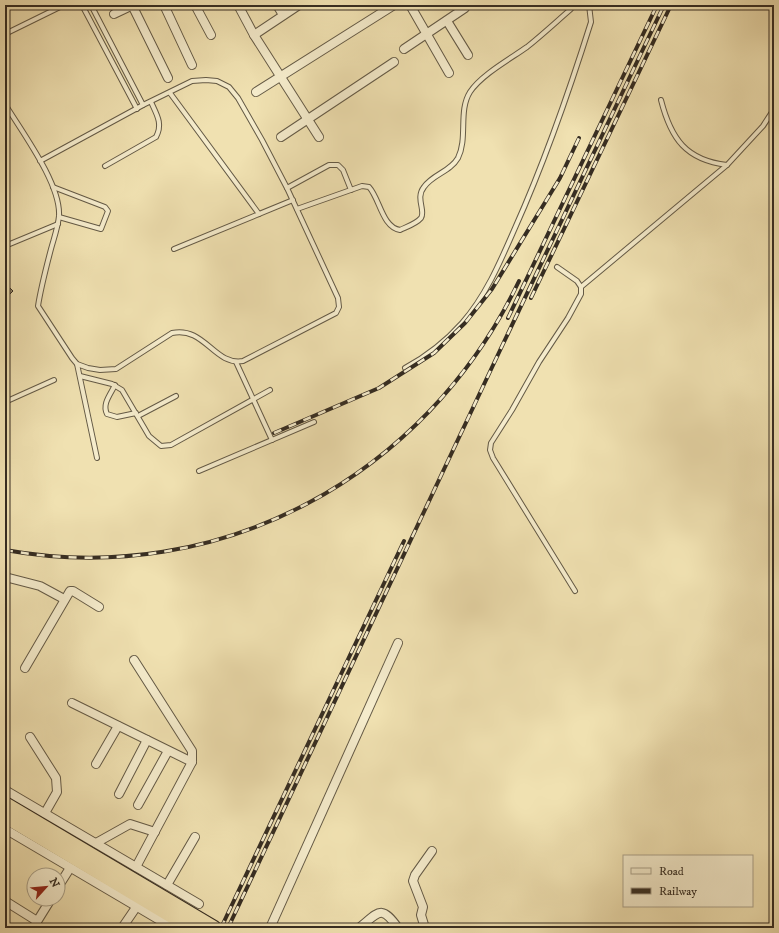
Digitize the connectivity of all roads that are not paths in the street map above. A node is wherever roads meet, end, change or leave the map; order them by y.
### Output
1 (64, 5) edge
2 (82, 5) edge
3 (91, 5) edge
4 (132, 5) edge
5 (164, 5) edge
6 (195, 5) edge
7 (238, 5) edge
8 (277, 5) edge
9 (299, 5) edge
10 (394, 5) edge
11 (410, 5) edge
12 (572, 5) edge
13 (590, 5) edge
14 (754, 5) edge
15 (774, 7) edge
16 (465, 8) dead end
17 (114, 14) dead end
18 (283, 15) junction
19 (447, 21) junction
20 (5, 34) edge
21 (254, 34) junction
22 (211, 35) dead end
23 (427, 35) junction
24 (404, 49) dead end
25 (468, 55) dead end
26 (394, 62) dead end
27 (192, 65) dead end
28 (449, 73) dead end
29 (281, 77) junction
30 (168, 78) dead end
31 (256, 92) dead end
32 (170, 93) junction
33 (661, 100) dead end
34 (151, 102) junction
35 (5, 104) edge
36 (143, 105) junction
37 (137, 109) junction
38 (774, 109) edge
39 (308, 118) junction
40 (319, 136) dead end
41 (281, 137) dead end
42 (40, 161) junction
43 (727, 165) junction
44 (105, 166) dead end
45 (53, 187) junction
46 (287, 188) junction
47 (351, 190) junction
48 (293, 200) junction
49 (297, 209) junction
50 (259, 214) junction
51 (59, 217) junction
52 (58, 224) junction
53 (5, 246) edge
54 (174, 249) dead end
55 (557, 267) dead end
56 (581, 287) junction
57 (236, 362) junction
58 (77, 364) junction
59 (405, 368) dead end
60 (80, 376) junction
61 (54, 380) dead end
62 (115, 386) junction
63 (270, 390) dead end
64 (176, 396) dead end
65 (253, 398) junction
66 (5, 402) edge
67 (137, 415) junction
68 (314, 422) dead end
69 (272, 440) junction
70 (97, 458) dead end
71 (199, 471) dead end
72 (5, 577) edge
73 (575, 591) dead end
74 (64, 599) junction
75 (100, 607) dead end
76 (398, 643) dead end
77 (134, 660) dead end
78 (25, 668) dead end
79 (72, 703) dead end
80 (118, 726) junction
81 (30, 737) dead end
82 (148, 740) junction
83 (168, 751) junction
84 (192, 762) junction
85 (96, 764) dead end
86 (5, 790) edge
87 (119, 794) dead end
88 (5, 804) edge
89 (138, 805) dead end
90 (45, 813) junction
91 (5, 816) edge
92 (5, 829) edge
93 (155, 832) junction
94 (196, 837) dead end
95 (96, 843) junction
96 (432, 852) dead end
97 (136, 867) junction
98 (70, 868) junction
99 (66, 874) edge
100 (167, 885) junction
101 (5, 901) edge
102 (199, 904) dead end
103 (136, 906) junction
104 (46, 907) edge
105 (35, 925) edge
106 (122, 928) edge
107 (174, 928) edge
108 (192, 928) edge
109 (214, 928) edge
110 (270, 928) edge
111 (359, 928) edge
112 (398, 928) edge
113 (425, 928) edge

1 - 20 lane
2 - 37 lane
3 - 36 lane
4 - 17 street
4 - 30 street
5 - 27 street
6 - 22 street
7 - 21 street
8 - 18 street
9 - 18 street
10 - 29 street
11 - 23 street
12 - 47 lane
13 - 59 lane
14 - 15 lane
16 - 19 street
18 - 21 street
19 - 23 street
19 - 25 street
21 - 29 street
23 - 24 street
23 - 28 street
26 - 39 street
29 - 31 street
29 - 39 street
32 - 34 lane
32 - 46 lane
32 - 50 lane
33 - 43 lane
34 - 36 lane
34 - 44 lane
35 - 42 lane
36 - 37 lane
37 - 42 lane
38 - 43 lane
39 - 40 street
39 - 41 street
42 - 45 lane
43 - 56 lane
45 - 51 lane
45 - 51 lane
46 - 47 lane
46 - 48 lane
47 - 49 lane
48 - 49 lane
48 - 50 lane
49 - 57 lane
50 - 54 lane
51 - 52 lane
52 - 53 lane
52 - 58 lane
55 - 56 lane
56 - 73 lane
57 - 58 lane
57 - 65 lane
58 - 60 lane
60 - 62 lane
60 - 70 lane
61 - 66 lane
62 - 67 lane
62 - 67 lane
63 - 65 lane
64 - 67 lane
65 - 67 lane
65 - 69 lane
68 - 69 lane
69 - 71 lane
72 - 74 street
74 - 75 street
74 - 78 street
76 - 110 street
77 - 84 street
79 - 80 street
80 - 82 street
80 - 85 street
81 - 90 street
82 - 83 street
82 - 87 street
83 - 84 street
83 - 89 street
84 - 93 street
86 - 90 street
88 - 109 highway
90 - 95 street
91 - 108 highway
92 - 98 street
93 - 95 street
93 - 97 street
94 - 100 street
95 - 97 street
96 - 113 street
97 - 100 street
98 - 99 street
98 - 103 street
100 - 102 street
101 - 105 street
103 - 106 street
103 - 107 street
104 - 105 street
111 - 112 street

